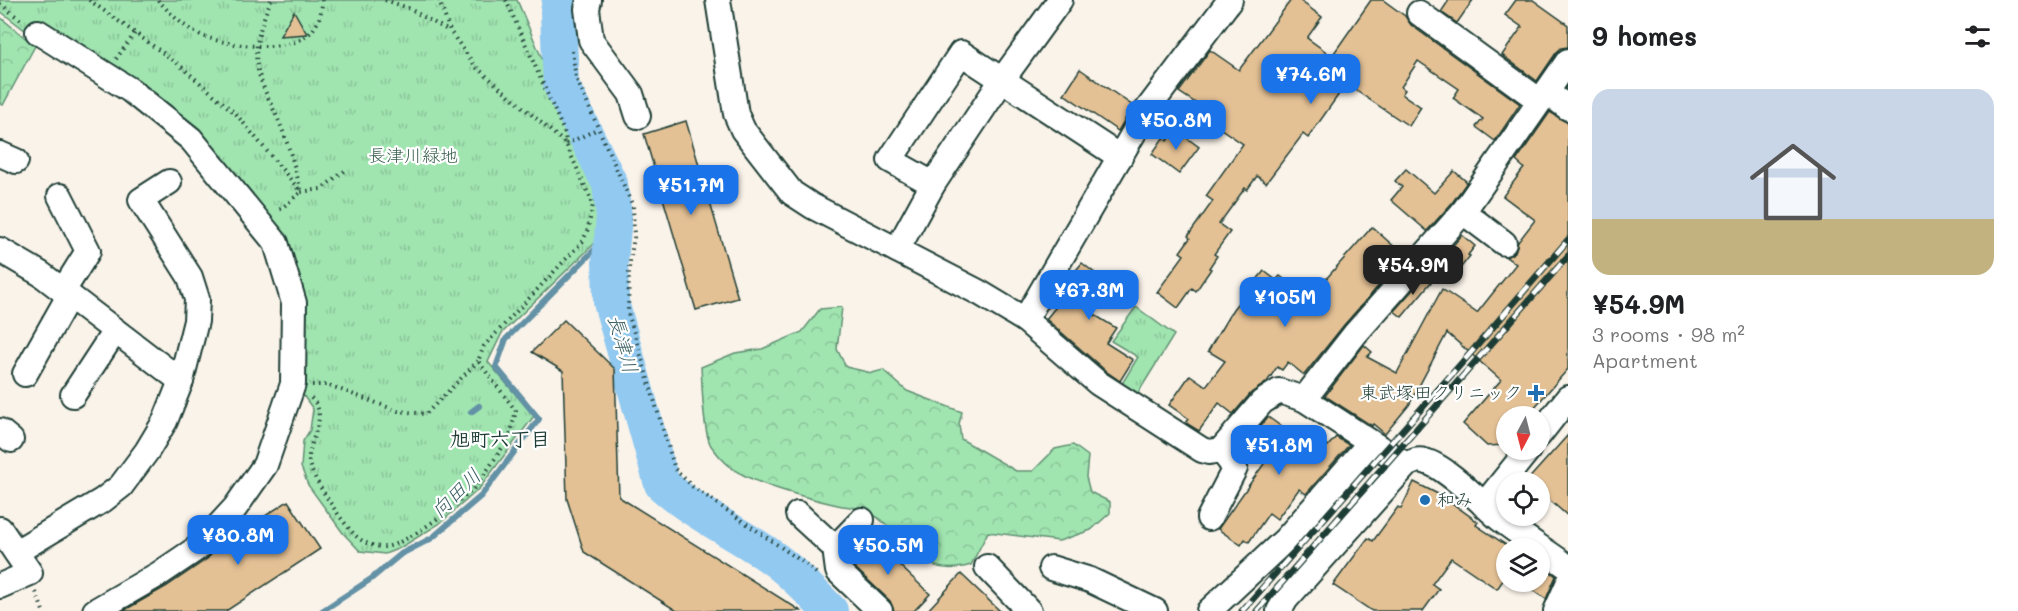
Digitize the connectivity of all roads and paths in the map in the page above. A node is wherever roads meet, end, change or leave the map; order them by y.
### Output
1 (89, 0) edge
2 (158, 0) edge
3 (271, 0) edge
4 (322, 0) edge
5 (385, 0) edge
6 (439, 0) edge
7 (506, 0) edge
8 (589, 0) edge
9 (718, 0) edge
10 (1060, 0) edge
11 (1230, 0) edge
12 (0, 4) edge
13 (1419, 13) dead end
14 (450, 31) junction
15 (38, 32) joint
16 (135, 33) junction
17 (572, 45) dead end
18 (256, 46) junction
19 (1568, 61) edge
20 (105, 74) junction
21 (1002, 80) junction
22 (1544, 96) junction
23 (1568, 108) edge
24 (638, 116) dead end
25 (598, 129) junction
26 (566, 144) junction
27 (1120, 157) junction
28 (347, 169) dead end
29 (169, 182) dead end
30 (933, 184) junction
31 (301, 192) junction
32 (60, 196) dead end
33 (1463, 212) junction
34 (263, 225) junction
35 (1504, 243) dead end
36 (0, 250) edge
37 (897, 250) junction
38 (66, 293) junction
39 (1025, 320) junction
40 (115, 331) junction
41 (478, 361) junction
42 (25, 374) dead end
43 (181, 381) junction
44 (293, 384) junction
45 (73, 395) dead end
46 (1568, 398) edge
47 (1304, 399) junction
48 (1550, 421) edge
49 (1370, 443) junction
50 (1221, 450) junction
51 (1520, 460) edge
52 (1406, 465) junction
53 (1484, 505) junction
54 (798, 514) dead end
55 (1209, 518) dead end
56 (862, 520) dead end
57 (0, 529) edge
58 (835, 548) junction
59 (16, 552) junction
60 (987, 567) dead end
61 (1568, 567) edge
62 (1051, 568) dead end
63 (823, 580) dead end
64 (1568, 584) edge
65 (0, 586) edge
66 (95, 611) edge
67 (880, 611) edge
68 (1029, 611) edge
69 (1155, 611) edge
70 (1209, 611) edge
71 (1279, 611) edge
72 (1556, 611) edge

1 - 16 path
2 - 18 path
3 - 18 path
4 - 18 path
5 - 14 path
6 - 14 path
7 - 26 path
8 - 24 street
9 - 37 street
10 - 21 street
11 - 27 street
12 - 15 path
13 - 22 street
14 - 26 path
15 - 20 street
16 - 20 path
16 - 31 path
17 - 25 path
18 - 31 path
19 - 22 street
20 - 34 street
21 - 27 street
21 - 30 street
21 - 30 street
22 - 23 street
22 - 33 street
25 - 26 path
25 - 63 path
26 - 41 path
27 - 39 street
28 - 31 path
29 - 43 street
30 - 37 street
31 - 34 path
32 - 38 street
33 - 35 street
33 - 47 street
34 - 44 street
36 - 38 street
37 - 39 street
38 - 40 street
38 - 42 street
39 - 50 street
40 - 43 street
40 - 45 street
41 - 44 path
41 - 44 path
43 - 59 street
44 - 66 street
46 - 48 street
47 - 49 street
47 - 50 street
49 - 52 street
49 - 70 street
50 - 55 street
51 - 53 street
52 - 53 street
52 - 71 street
53 - 61 street
54 - 58 street
56 - 58 street
57 - 59 street
58 - 67 street
59 - 65 street
60 - 68 street
62 - 69 street
64 - 72 street

